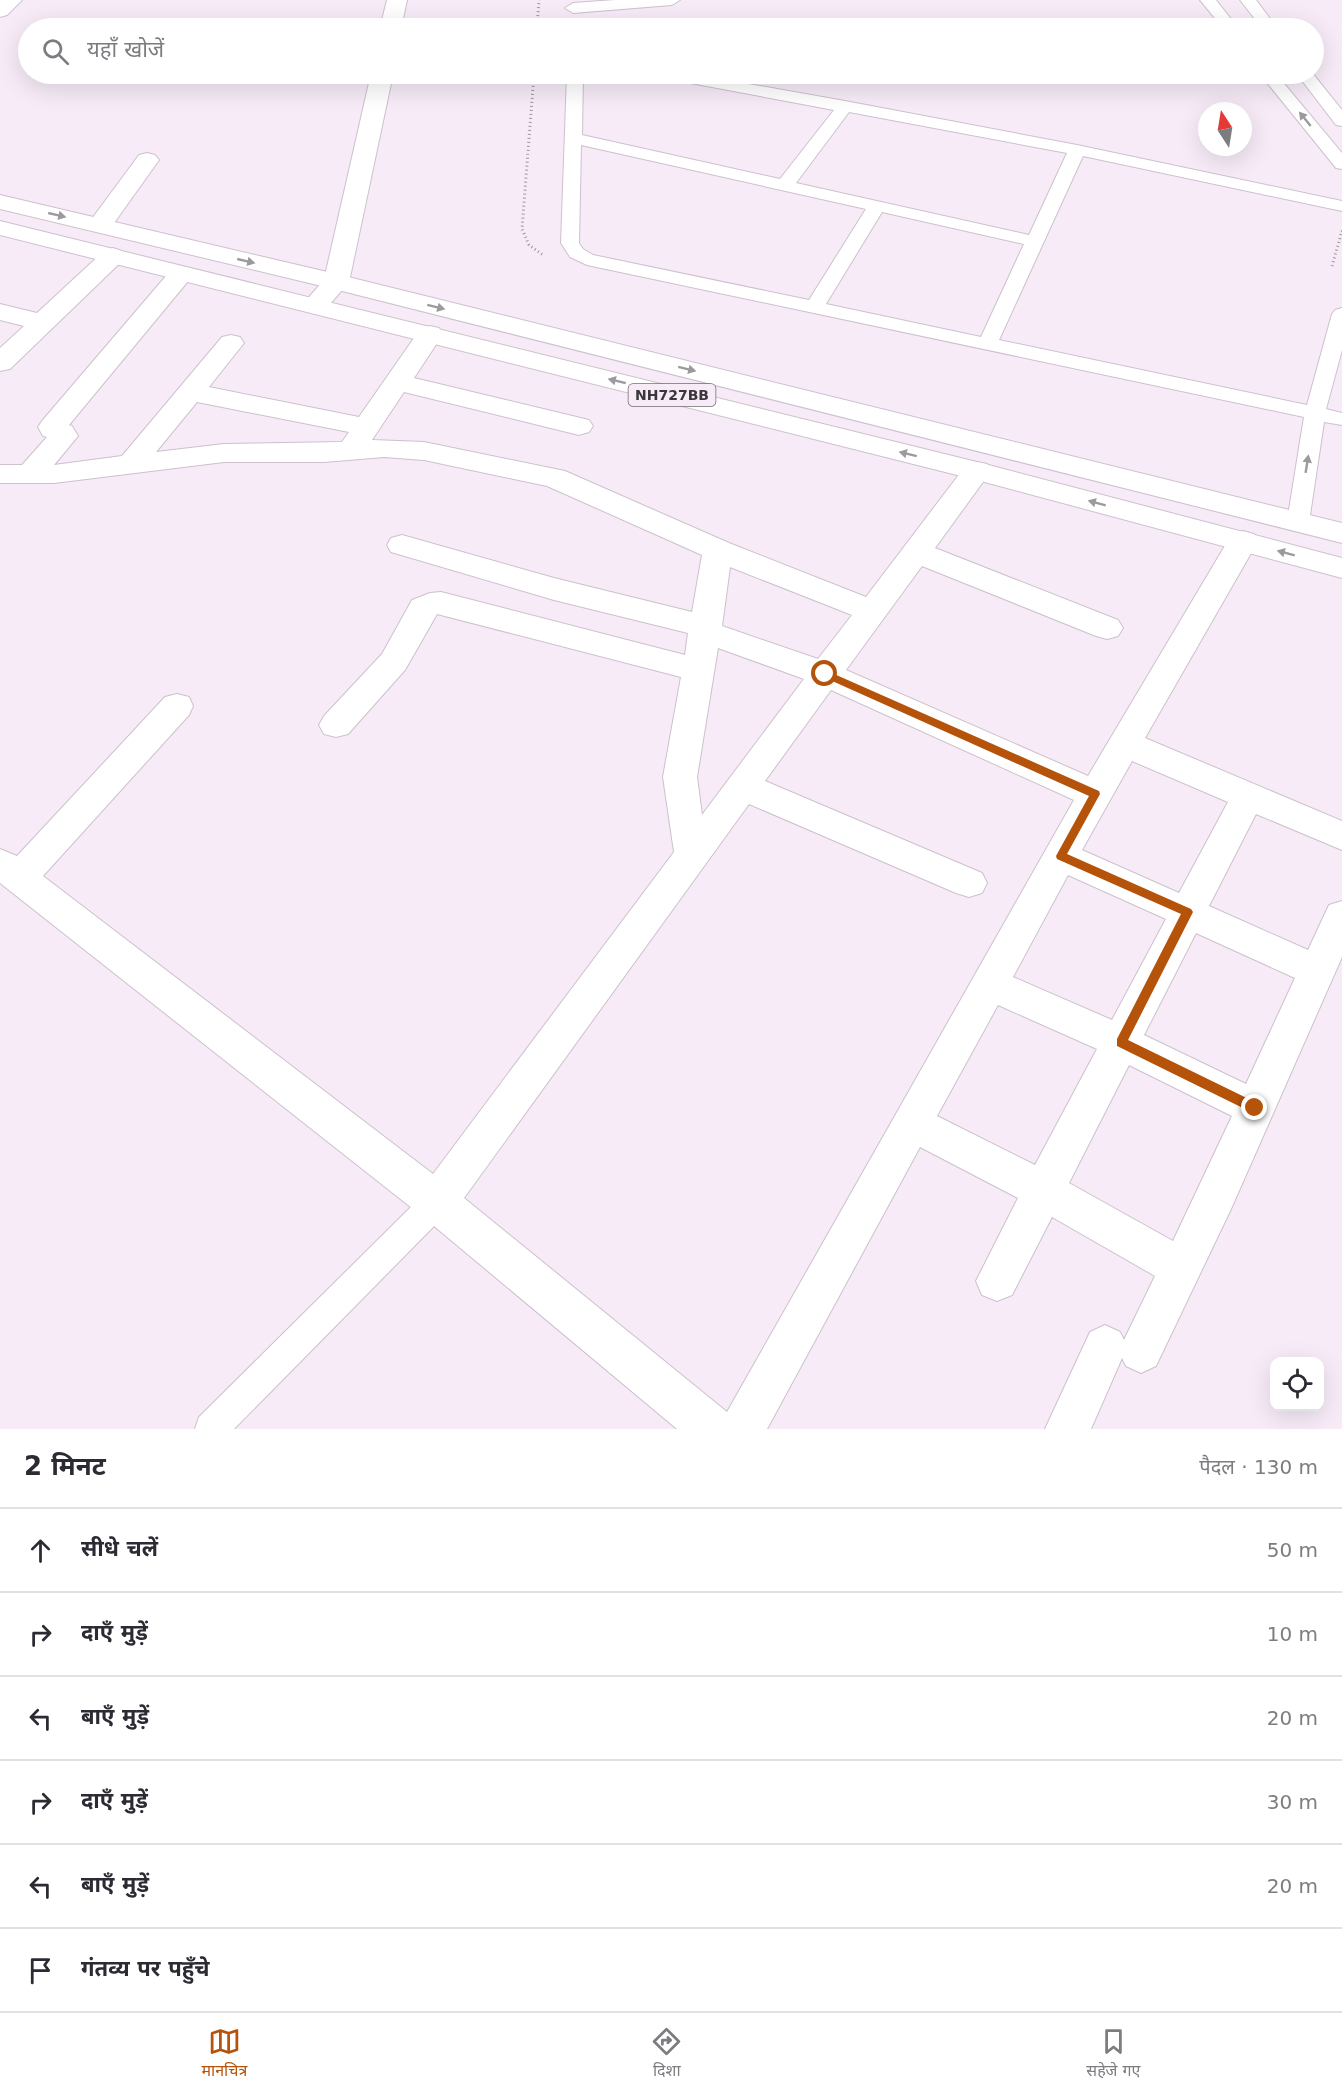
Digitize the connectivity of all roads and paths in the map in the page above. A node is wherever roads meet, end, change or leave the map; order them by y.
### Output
1 (12, 0) edge
2 (397, 0) edge
3 (539, 0) edge
4 (672, 0) edge
5 (1208, 0) edge
6 (1248, 0) edge
7 (573, 4) edge
8 (0, 11) edge
9 (394, 18) edge
10 (538, 18) edge
11 (1223, 18) edge
12 (1262, 18) edge
13 (380, 84) edge
14 (575, 84) edge
15 (724, 84) edge
16 (1276, 84) edge
17 (1313, 84) edge
18 (845, 106) junction
19 (1342, 121) edge
20 (573, 138) junction
21 (1077, 150) junction
22 (147, 160) dead end
23 (1342, 165) edge
24 (785, 185) junction
25 (0, 202) edge
26 (877, 206) junction
27 (1342, 206) edge
28 (100, 225) junction
29 (0, 228) edge
30 (1033, 241) junction
31 (113, 256) junction
32 (181, 274) junction
33 (336, 282) junction
34 (315, 305) junction
35 (814, 308) junction
36 (0, 312) edge
37 (1342, 314) edge
38 (41, 322) junction
39 (430, 334) junction
40 (231, 343) dead end
41 (987, 345) junction
42 (0, 363) edge
43 (396, 382) junction
44 (191, 392) junction
45 (1315, 413) junction
46 (1342, 419) edge
47 (579, 426) dead end
48 (367, 427) junction
49 (351, 451) junction
50 (131, 464) junction
51 (977, 471) junction
52 (0, 474) edge
53 (30, 474) junction
54 (1298, 522) junction
55 (1342, 533) edge
56 (1243, 541) junction
57 (402, 545) dead end
58 (718, 550) junction
59 (915, 552) junction
60 (1342, 568) edge
61 (872, 611) junction
62 (1107, 628) dead end
63 (706, 629) junction
64 (699, 670) junction
65 (825, 674) junction
66 (177, 706) dead end
67 (336, 725) dead end
68 (1125, 744) junction
69 (742, 786) junction
70 (1095, 794) junction
71 (1248, 796) junction
72 (1342, 836) edge
73 (692, 854) junction
74 (1061, 856) junction
75 (10, 870) edge
76 (969, 883) dead end
77 (1187, 912) junction
78 (1342, 916) edge
79 (1317, 971) junction
80 (990, 984) junction
81 (1121, 1042) junction
82 (1255, 1108) junction
83 (912, 1123) junction
84 (1045, 1191) junction
85 (437, 1202) junction
86 (1181, 1268) junction
87 (997, 1281) dead end
88 (211, 1429) edge
89 (712, 1429) edge
90 (742, 1429) edge
91 (1068, 1429) edge

1 - 8 main road
2 - 9 main road
3 - 10 path
4 - 7 lane
5 - 11 lane
6 - 12 lane
13 - 33 main road
14 - 20 lane
15 - 18 lane
23 -> 16 lane
17 - 19 lane
18 - 21 lane
18 - 24 lane
20 - 24 lane
20 - 35 lane
21 - 27 lane
21 - 30 lane
22 - 28 main road
24 - 26 lane
25 -> 28 main road, NH727BB
26 - 30 lane
26 - 35 lane
28 -> 33 main road, NH727BB
29 - 31 main road, NH727BB
30 - 41 lane
31 - 32 main road, NH727BB
31 - 38 main road
32 - 34 main road, NH727BB
32 - 53 main road
33 - 34 main road
33 -> 54 main road, NH727BB
34 - 39 main road, NH727BB
35 - 41 lane
36 - 38 main road
37 - 45 lane
38 - 42 main road
39 - 43 main road
51 -> 39 main road, NH727BB
40 - 44 main road
41 - 45 lane
43 - 47 main road
43 - 48 main road
44 - 48 main road
44 - 50 main road
45 - 46 lane
54 -> 45 lane
48 - 49 main road
49 - 50 main road
49 - 58 main road
50 - 53 main road
56 -> 51 main road, NH727BB
51 - 59 main road
52 - 53 main road
54 - 55 main road, NH727BB
60 -> 56 main road, NH727BB
56 - 68 main road
57 - 63 main road
58 - 61 main road
58 - 63 main road
59 - 61 main road
59 - 62 main road
61 - 65 main road
63 - 64 main road
63 - 65 main road
64 - 67 main road
64 - 73 main road
65 - 69 main road
65 - 70 main road
66 - 75 main road
68 - 70 main road
68 - 71 main road
69 - 73 main road
69 - 76 main road
70 - 74 main road
71 - 72 main road
71 - 77 main road
73 - 85 main road
74 - 77 main road
74 - 80 main road
75 - 85 main road
77 - 79 main road
77 - 81 main road
78 - 79 main road
79 - 82 main road
80 - 81 main road
80 - 83 main road
81 - 82 main road
81 - 84 main road
82 - 86 main road
83 - 84 main road
83 - 90 main road
84 - 86 main road
84 - 87 main road
85 - 88 lane
85 - 89 main road
86 - 91 main road

